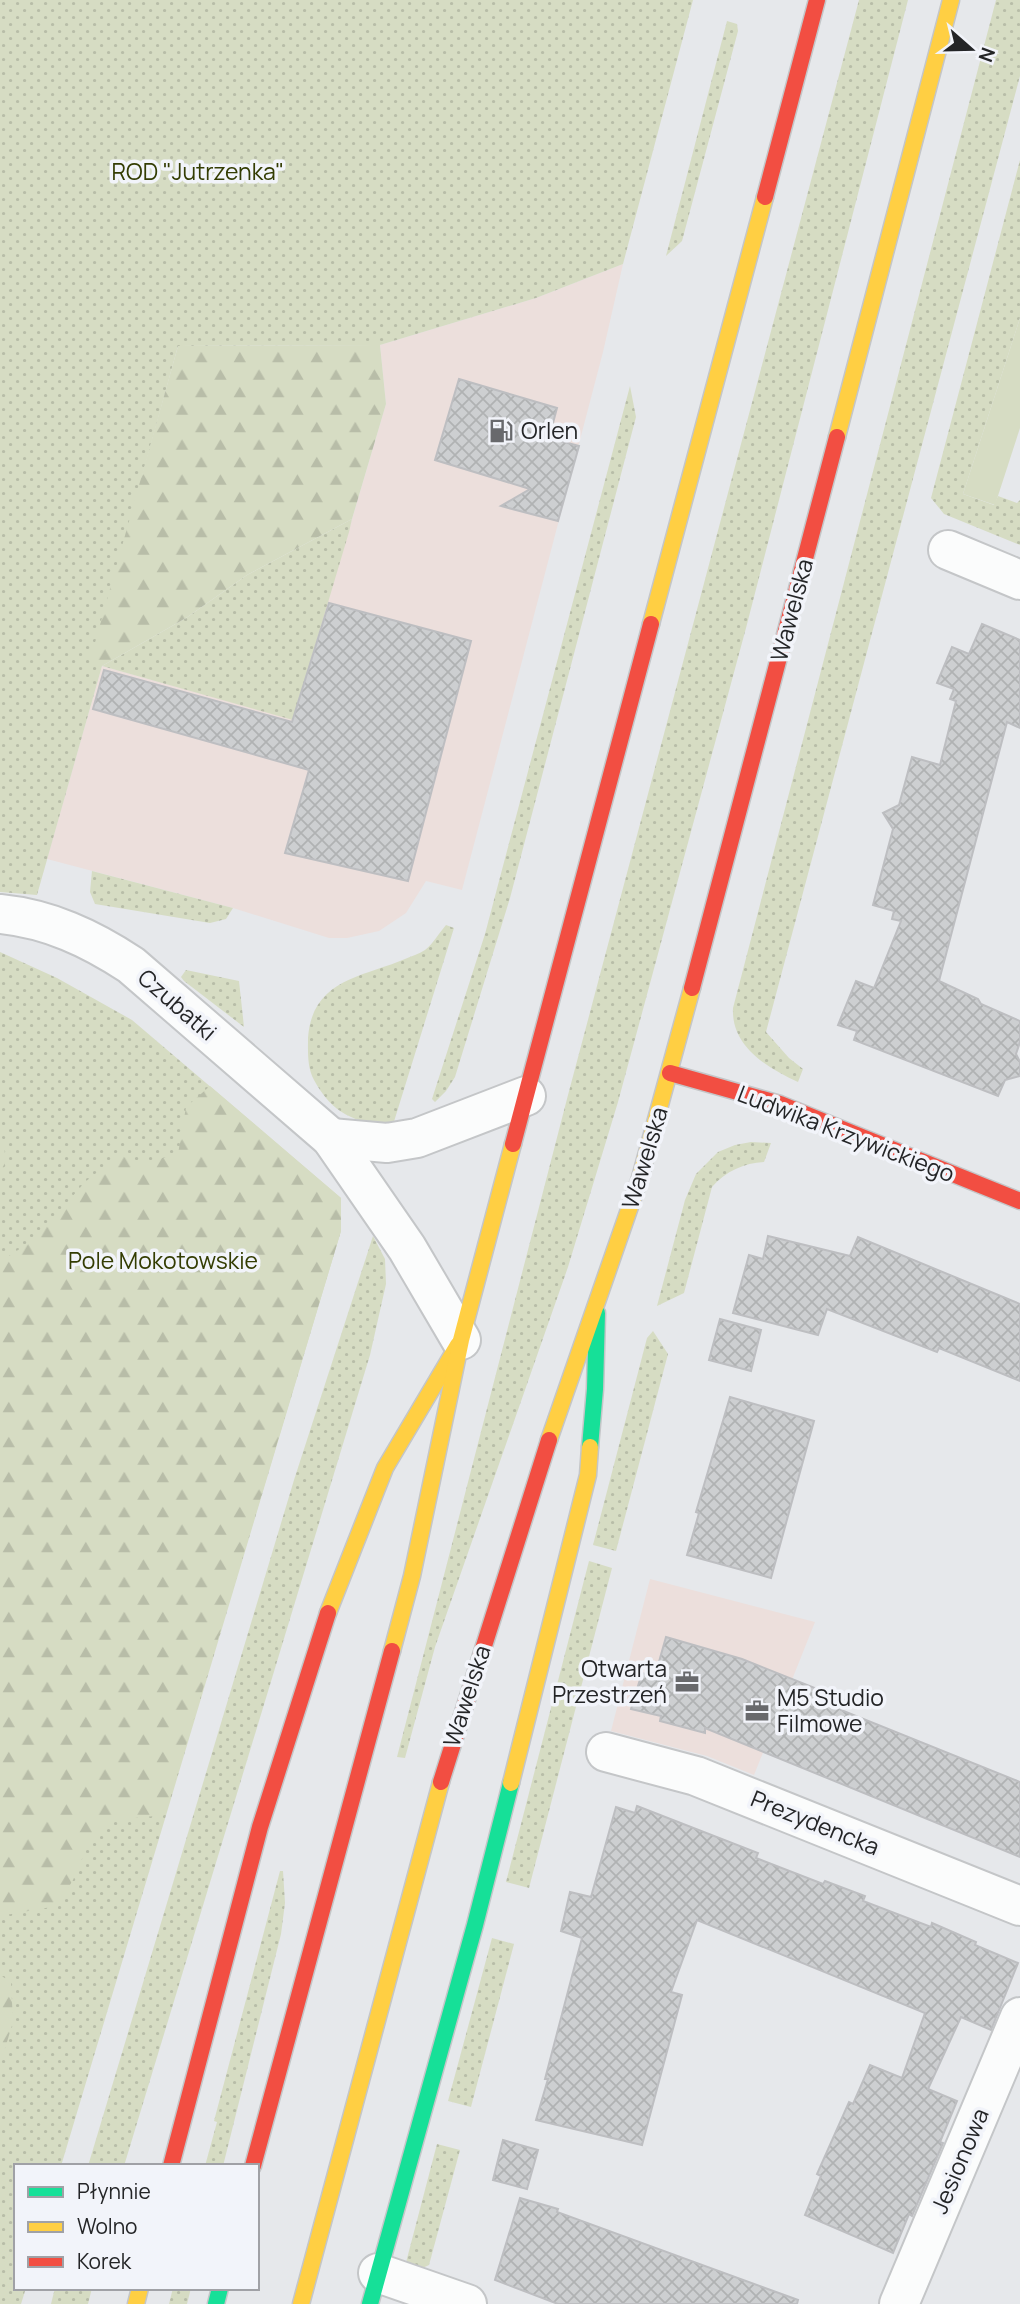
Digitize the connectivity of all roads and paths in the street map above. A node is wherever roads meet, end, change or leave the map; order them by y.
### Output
1 (817, 0) edge
2 (951, 0) edge
3 (948, 550) dead end
4 (1020, 580) edge
5 (0, 914) edge
6 (670, 1073) junction
7 (526, 1096) junction
8 (331, 1138) junction
9 (1020, 1202) edge
10 (598, 1298) junction
11 (461, 1340) junction
12 (606, 1752) dead end
13 (1020, 1906) edge
14 (1020, 2017) edge
15 (172, 2164) edge
16 (254, 2164) edge
17 (374, 2288) edge
18 (301, 2304) edge
19 (467, 2304) edge
20 (899, 2304) edge

1 - 7 main road
2 - 6 main road, Wawelska
3 - 4 street
5 - 8 street, Czubatki
6 - 9 main road, Ludwika Krzywickiego
6 - 10 main road, Wawelska
7 - 8 street
7 - 11 main road
8 - 11 street, Czubatki
10 - 17 main road
10 - 18 main road, Wawelska
11 - 15 main road
11 - 16 main road
12 - 13 street, Prezydencka
14 - 20 street, Jesionowa
17 - 19 street

